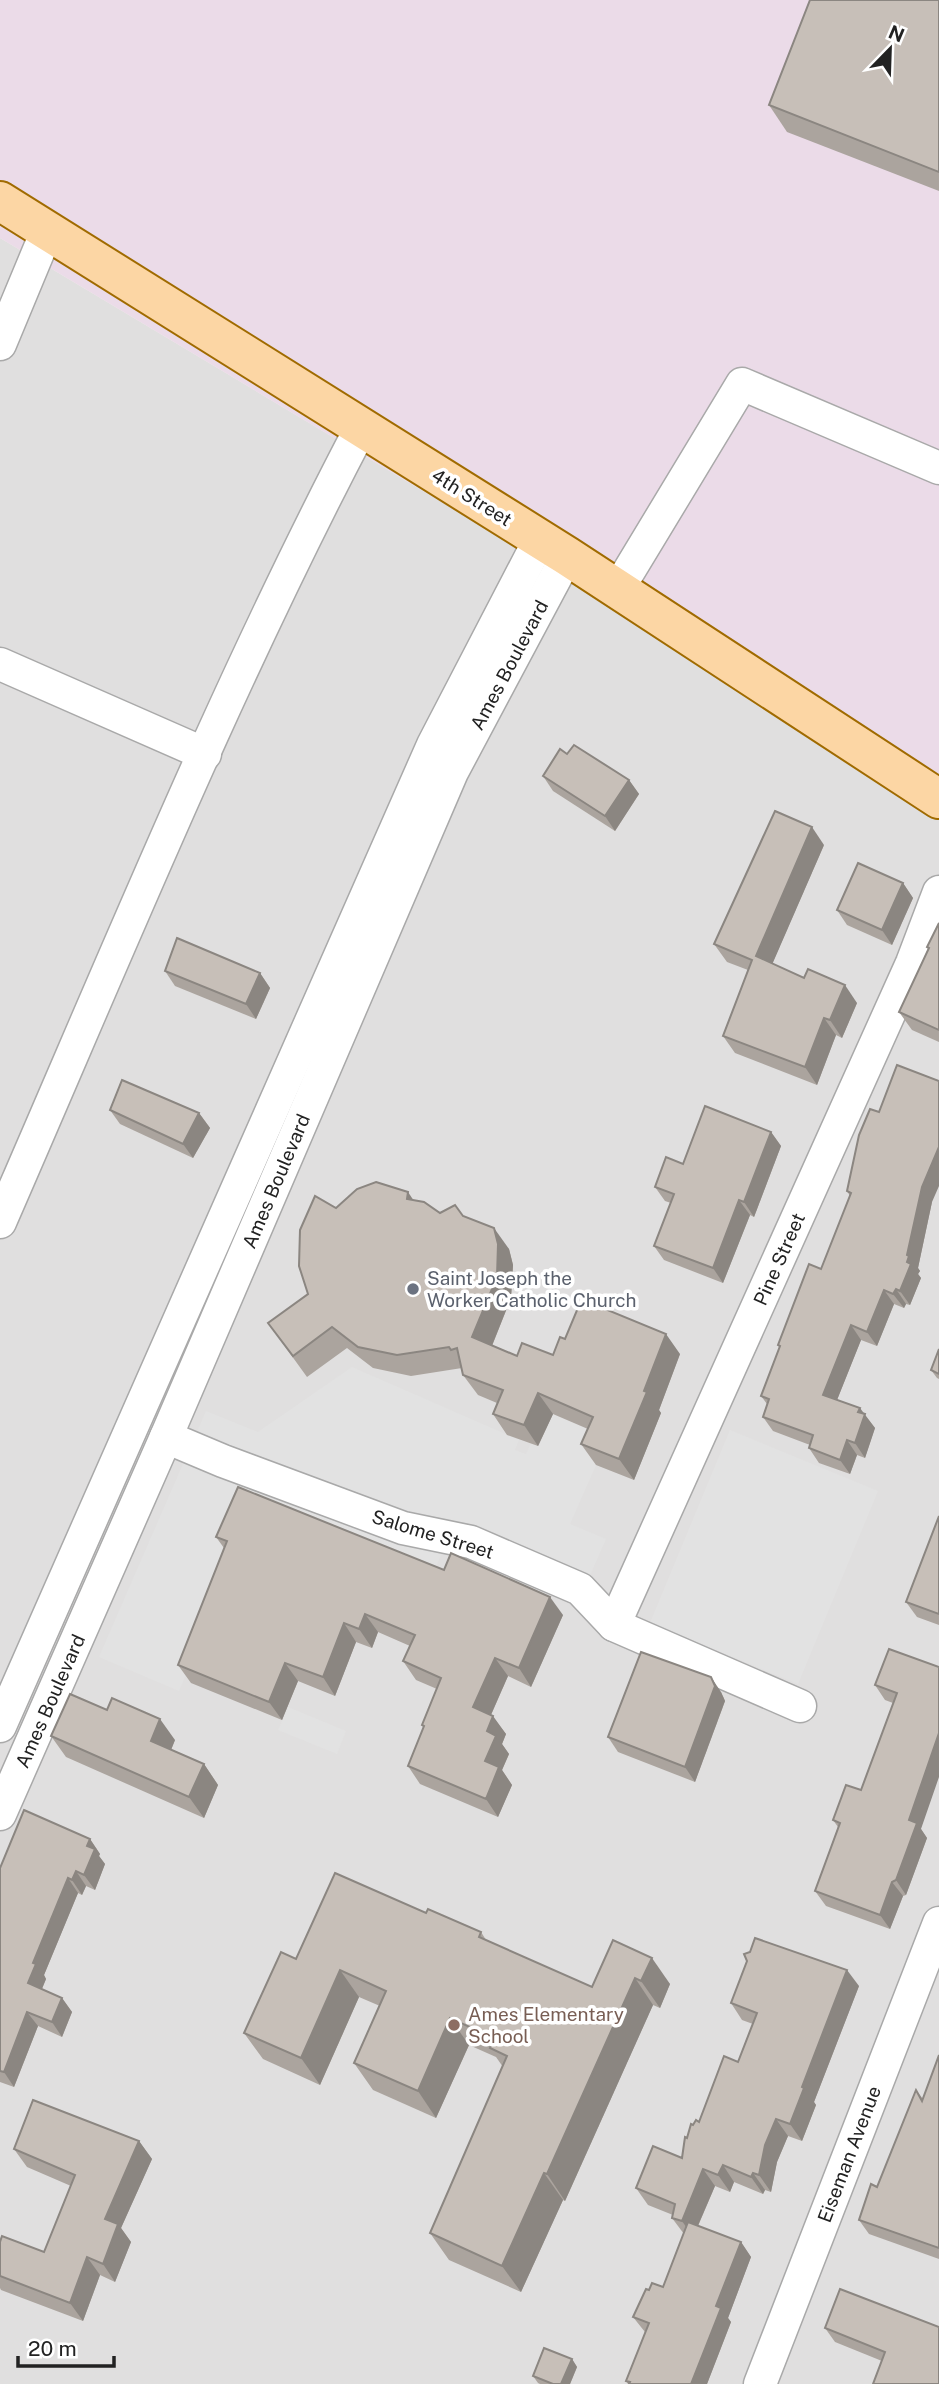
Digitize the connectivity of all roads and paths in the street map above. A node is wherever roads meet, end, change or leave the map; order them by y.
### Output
1 (0, 201) edge
2 (47, 231) junction
3 (0, 344) edge
4 (361, 428) junction
5 (939, 468) edge
6 (553, 547) junction
7 (618, 589) junction
8 (0, 664) edge
9 (205, 754) junction
10 (939, 799) edge
11 (939, 892) edge
12 (0, 1222) edge
13 (166, 1437) junction
14 (614, 1625) junction
15 (800, 1706) dead end
16 (0, 1726) edge
17 (0, 1814) edge
18 (939, 1923) edge
19 (760, 2384) edge

1 - 2 main road, 4th Street
2 - 3 street
2 - 4 main road, 4th Street
4 - 6 main road, 4th Street
4 - 9 street
5 - 7 street
6 - 7 main road, 4th Street
6 - 13 street, Ames Boulevard
6 - 16 street, Ames Boulevard
7 - 10 main road, 4th Street
8 - 9 street
9 - 12 street
11 - 14 street, Pine Street
13 - 14 street, Salome Street
13 - 17 street, Ames Boulevard
14 - 15 street, Salome Street
18 - 19 street, Eiseman Avenue

